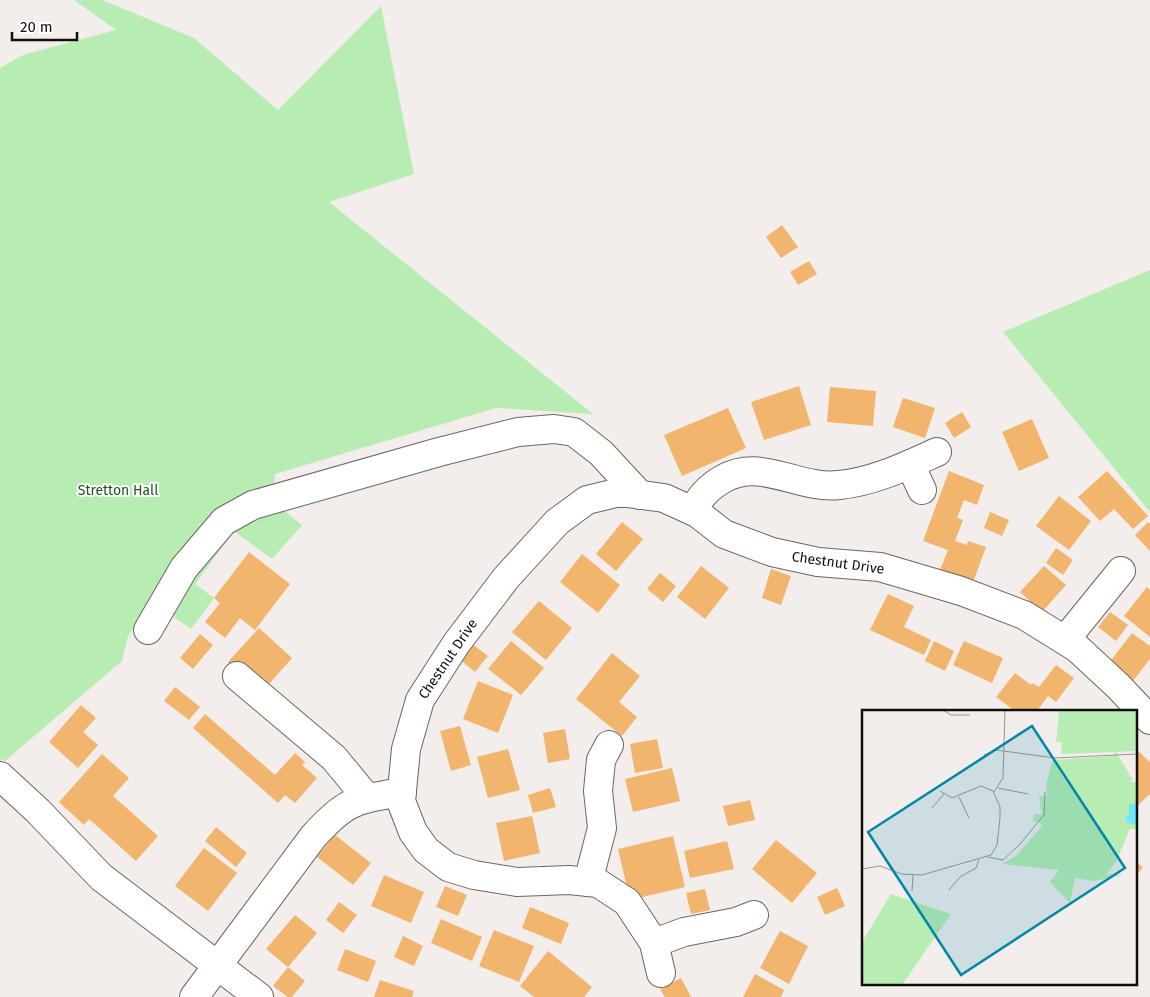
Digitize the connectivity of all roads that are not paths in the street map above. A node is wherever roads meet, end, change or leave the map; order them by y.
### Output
1 (937, 452) dead end
2 (910, 464) junction
3 (922, 490) dead end
4 (640, 495) junction
5 (692, 511) junction
6 (1124, 567) dead end
7 (148, 630) dead end
8 (1065, 640) junction
9 (237, 676) dead end
10 (1150, 720) edge
11 (609, 745) dead end
12 (0, 776) edge
13 (402, 792) junction
14 (367, 798) junction
15 (588, 882) junction
16 (754, 915) dead end
17 (654, 943) junction
18 (218, 965) junction
19 (661, 973) dead end
20 (194, 997) edge
21 (259, 997) edge

1 - 2 street
2 - 3 street
2 - 5 street
4 - 5 street, Chestnut Drive
4 - 7 street
4 - 13 street, Chestnut Drive
5 - 8 street, Chestnut Drive
6 - 8 street
8 - 10 street, Chestnut Drive
9 - 14 street
11 - 15 street
12 - 18 street
13 - 14 street
13 - 15 street, Chestnut Drive
14 - 18 street
15 - 17 street, Chestnut Drive
16 - 17 street
17 - 19 street
18 - 20 street
18 - 21 street

